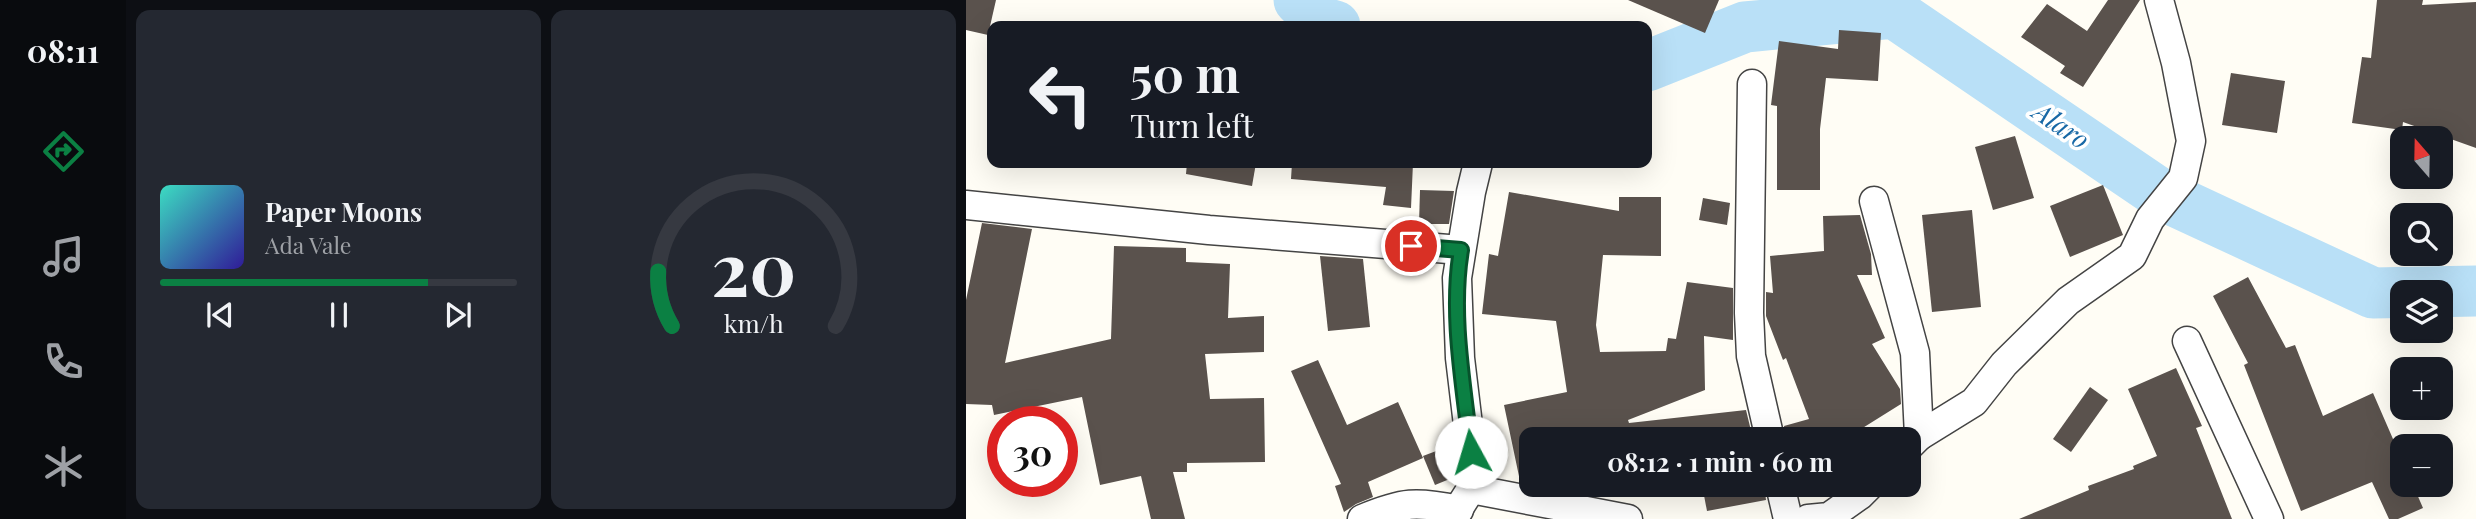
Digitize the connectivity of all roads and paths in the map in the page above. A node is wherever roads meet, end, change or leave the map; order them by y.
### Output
1 (2160, 0) edge
2 (1752, 85) dead end
3 (1477, 168) edge
4 (1874, 201) dead end
5 (966, 205) edge
6 (1461, 250) junction
7 (2187, 341) dead end
8 (1767, 427) edge
9 (1914, 427) edge
10 (1921, 436) edge
11 (1783, 497) edge
12 (1857, 497) edge
13 (1461, 506) edge
14 (1379, 516) edge
15 (1628, 519) edge
16 (1788, 519) edge
17 (1808, 519) edge
18 (2269, 519) edge

1 - 10 street
2 - 8 street
3 - 6 street
4 - 9 street
5 - 6 street
6 - 13 street
7 - 18 street
11 - 16 street
12 - 17 street
13 - 14 street
13 - 15 street

